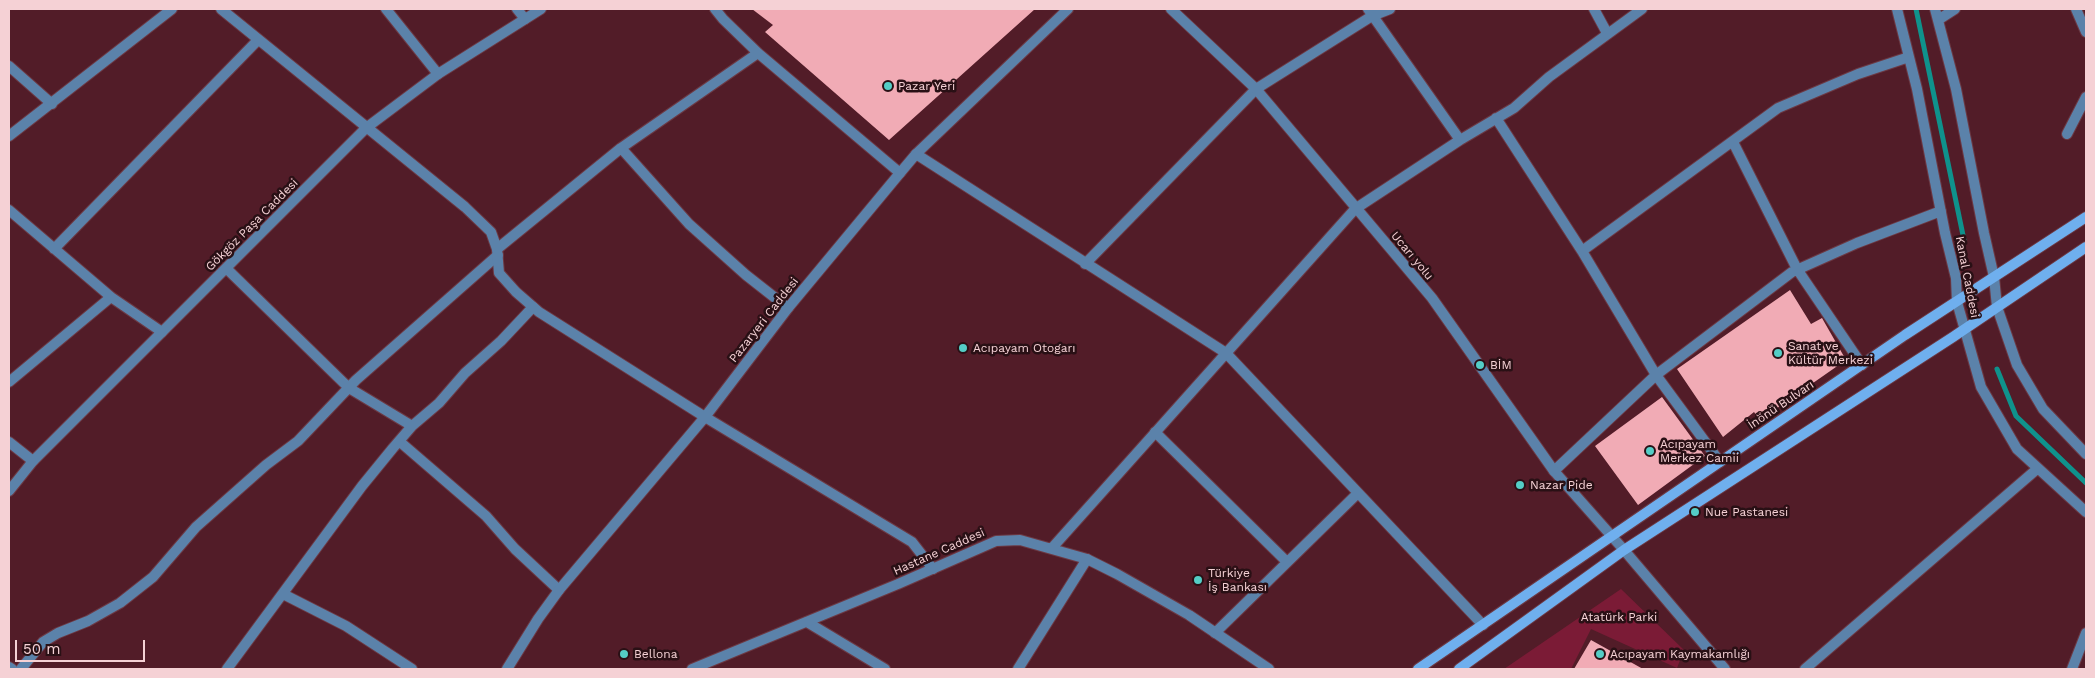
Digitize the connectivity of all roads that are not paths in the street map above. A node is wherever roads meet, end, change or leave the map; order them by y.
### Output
1 (172, 9) edge
2 (221, 9) edge
3 (386, 9) edge
4 (517, 9) edge
5 (541, 9) edge
6 (715, 9) edge
7 (1068, 9) edge
8 (1171, 9) edge
9 (1390, 9) edge
10 (1594, 9) edge
11 (1642, 9) edge
12 (1897, 9) edge
13 (1935, 9) edge
14 (1955, 9) edge
15 (2076, 9) edge
16 (1370, 12) edge
17 (524, 19) junction
18 (1938, 20) junction
19 (2086, 32) edge
20 (1607, 33) junction
21 (258, 40) junction
22 (758, 54) junction
23 (1909, 57) junction
24 (9, 66) edge
25 (438, 74) junction
26 (1256, 88) junction
27 (2086, 97) edge
28 (52, 104) junction
29 (1496, 118) junction
30 (366, 128) junction
31 (2067, 134) dead end
32 (9, 136) edge
33 (1460, 140) junction
34 (1733, 142) junction
35 (620, 148) junction
36 (916, 154) junction
37 (900, 173) junction
38 (1355, 209) junction
39 (9, 210) edge
40 (1941, 211) junction
41 (2086, 217) edge
42 (2086, 247) edge
43 (54, 249) junction
44 (1582, 251) junction
45 (497, 252) junction
46 (1085, 264) junction
47 (227, 268) junction
48 (1797, 269) junction
49 (1994, 277) junction
50 (111, 297) junction
51 (1957, 302) junction
52 (533, 307) junction
53 (1997, 307) junction
54 (788, 308) junction
55 (1964, 330) junction
56 (162, 332) junction
57 (1226, 353) junction
58 (1862, 365) junction
59 (1656, 375) junction
60 (9, 382) edge
61 (349, 388) junction
62 (705, 418) junction
63 (412, 426) junction
64 (1155, 432) junction
65 (399, 441) junction
66 (9, 442) edge
67 (2086, 454) edge
68 (33, 461) junction
69 (1720, 462) junction
70 (2037, 469) junction
71 (1554, 471) junction
72 (9, 491) edge
73 (1358, 493) junction
74 (2086, 512) edge
75 (1612, 537) junction
76 (1052, 548) junction
77 (1624, 550) junction
78 (1087, 559) junction
79 (1287, 562) junction
80 (933, 569) junction
81 (559, 590) junction
82 (283, 594) junction
83 (807, 622) junction
84 (1483, 625) junction
85 (1215, 633) junction
86 (2086, 634) edge
87 (9, 667) edge
88 (12, 669) edge
89 (21, 669) edge
90 (227, 669) edge
91 (412, 669) edge
92 (507, 669) edge
93 (692, 669) edge
94 (885, 669) edge
95 (1018, 669) edge
96 (1269, 669) edge
97 (1418, 669) edge
98 (1459, 669) edge
99 (1725, 669) edge
100 (1805, 669) edge
101 (2073, 669) edge

1 - 28 street
2 - 21 street
3 - 25 street
4 - 17 street
5 - 17 street, Gökgöz Paşa Caddesi
6 - 22 street
7 - 36 street, Pazaryeri Caddesi
8 - 26 street, Ucarı yolu
9 - 16 street
10 - 20 street
11 - 20 street
12 - 23 street, Kanal Caddesi
13 - 18 street, Kanal Caddesi
14 - 18 street
15 - 19 street
16 - 26 street
16 - 33 street
17 - 25 street, Gökgöz Paşa Caddesi
18 - 49 street, Kanal Caddesi
20 - 29 street
21 - 30 street
21 - 43 street
22 - 35 street
22 - 37 street
23 - 34 street
23 - 40 street, Kanal Caddesi
24 - 28 street
25 - 30 street, Gökgöz Paşa Caddesi
26 - 38 street, Ucarı yolu
26 - 46 street
27 - 31 street
28 - 32 street
29 - 33 street
29 - 44 street
30 - 45 street
30 - 47 street, Gökgöz Paşa Caddesi
33 - 38 street
34 - 44 street
34 - 48 street
35 - 45 street
35 - 54 street
36 - 37 street, Pazaryeri Caddesi
36 - 46 street
37 - 54 street, Pazaryeri Caddesi
38 - 57 street
38 - 71 street, Ucarı yolu
39 - 43 street
40 - 48 street
40 - 51 street, Kanal Caddesi
41 - 49 main road, İnönü Bulvarı
42 - 53 main road
43 - 50 street
44 - 59 street
45 - 52 street
45 - 61 street
46 - 57 street
47 - 56 street, Gökgöz Paşa Caddesi
47 - 61 street
48 - 58 street
48 - 59 street
49 - 51 main road, İnönü Bulvarı
49 - 53 street, Kanal Caddesi
50 - 56 street
50 - 60 street
51 - 55 street, Kanal Caddesi
51 - 58 main road, İnönü Bulvarı
52 - 62 street
52 - 63 street
53 - 55 main road
53 - 67 street, Kanal Caddesi
54 - 62 street, Pazaryeri Caddesi
55 - 70 street, Kanal Caddesi
55 - 77 main road
56 - 68 street, Gökgöz Paşa Caddesi
57 - 64 street
57 - 73 street
58 - 69 main road, İnönü Bulvarı
59 - 69 street
59 - 71 street
61 - 63 street
61 - 89 street
62 - 80 street
62 - 81 street, Pazaryeri Caddesi
63 - 65 street
64 - 76 street
64 - 79 street
65 - 81 street
65 - 82 street
66 - 68 street
68 - 72 street, Gökgöz Paşa Caddesi
69 - 75 main road, İnönü Bulvarı
70 - 74 street, Kanal Caddesi
70 - 100 street
71 - 75 street, Ucarı yolu
73 - 79 street
73 - 84 street
75 - 77 street, Ucarı yolu
75 - 84 main road, İnönü Bulvarı
76 - 78 street, Hastane Caddesi
76 - 80 street, Hastane Caddesi
77 - 98 main road
77 - 99 street, Ucarı yolu
78 - 85 street, Hastane Caddesi
78 - 95 street
79 - 85 street
80 - 83 street, Hastane Caddesi
81 - 92 street, Pazaryeri Caddesi
82 - 90 street
82 - 91 street
83 - 93 street, Hastane Caddesi
83 - 94 street
84 - 97 main road, İnönü Bulvarı
85 - 96 street, Hastane Caddesi
86 - 101 street
87 - 88 street

